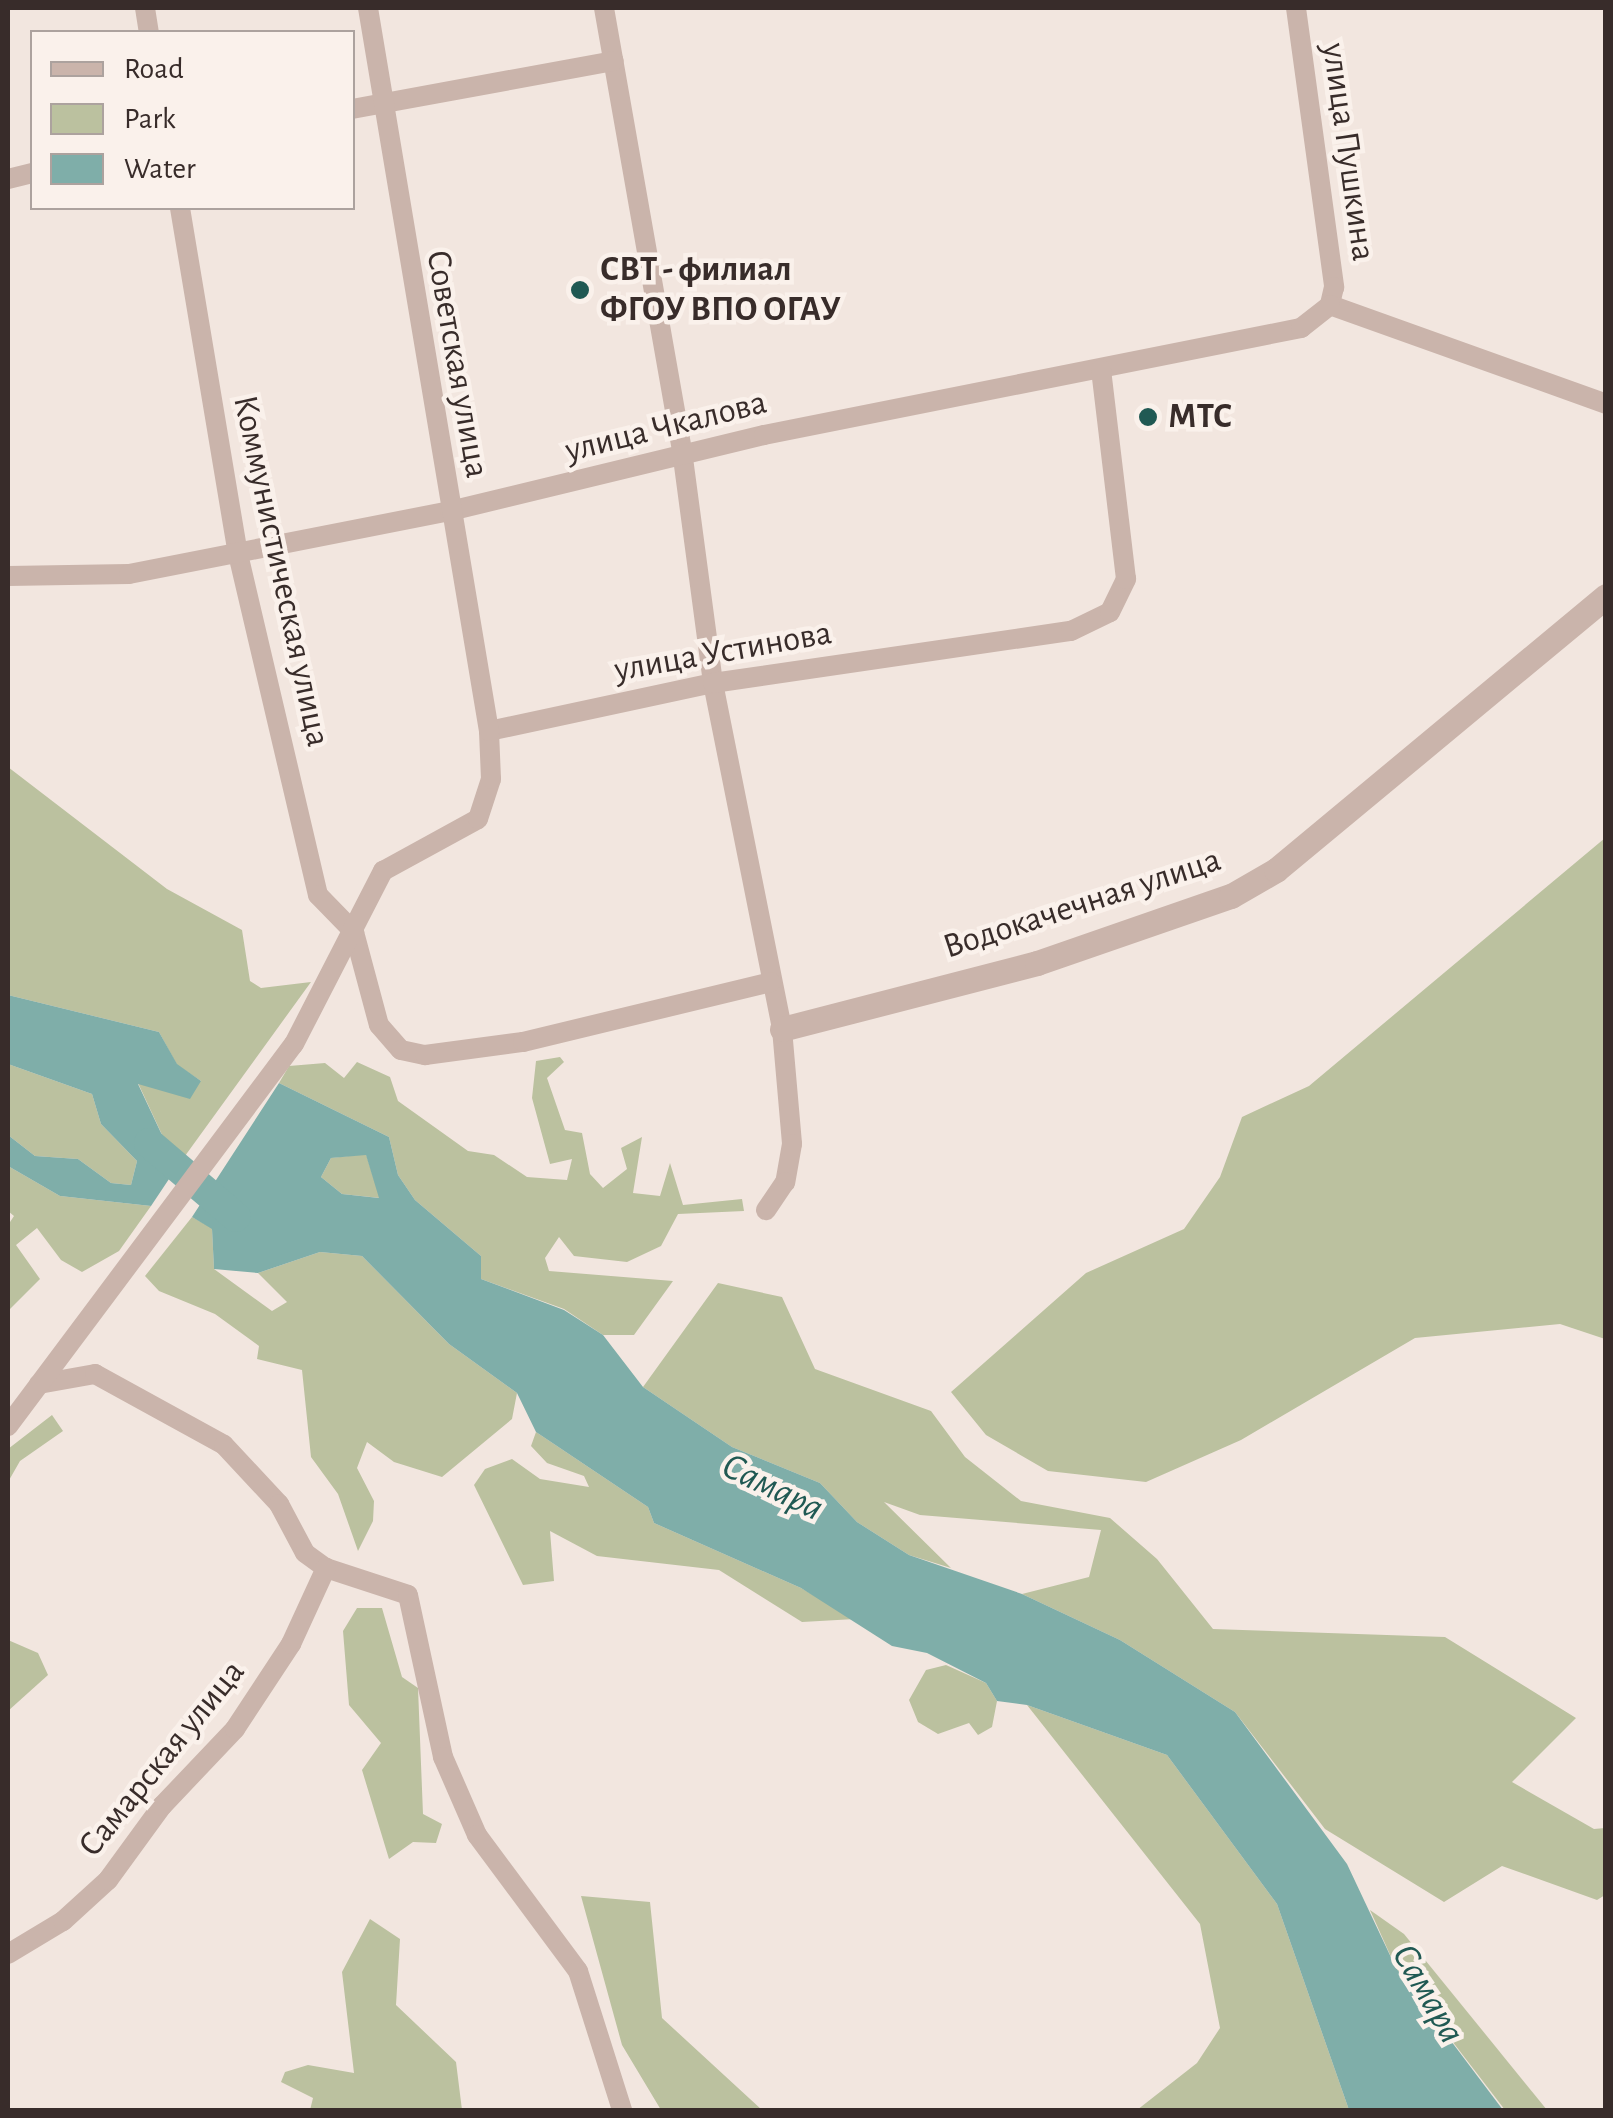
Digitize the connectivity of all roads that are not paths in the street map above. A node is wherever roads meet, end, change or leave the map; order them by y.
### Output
1 (368, 8) edge
2 (604, 8) edge
3 (1296, 8) edge
4 (614, 61) junction
5 (380, 104) junction
6 (355, 108) edge
7 (180, 210) edge
8 (1330, 305) junction
9 (1101, 369) junction
10 (1606, 404) edge
11 (683, 458) junction
12 (450, 511) junction
13 (238, 554) junction
14 (8, 576) edge
15 (1606, 596) edge
16 (713, 683) junction
17 (488, 732) junction
18 (354, 932) junction
19 (771, 982) junction
20 (782, 1029) junction
21 (766, 1210) dead end
22 (40, 1384) junction
23 (8, 1426) edge
24 (326, 1568) junction
25 (8, 1954) edge
26 (622, 2106) edge

1 - 5 street, Советская улица
2 - 4 street
3 - 8 street, улица Пушкина
4 - 5 street
4 - 11 street
5 - 6 street
5 - 12 street, Советская улица
7 - 13 street, Коммунистическая улица
8 - 9 street, улица Чкалова
8 - 10 street
9 - 11 street, улица Чкалова
9 - 16 street, улица Устинова
11 - 12 street, улица Чкалова
11 - 16 street
12 - 13 street, улица Чкалова
12 - 17 street, Советская улица
13 - 14 street, улица Чкалова
13 - 18 street, Коммунистическая улица
15 - 20 street, Водокачечная улица
16 - 17 street, улица Устинова
16 - 19 street
17 - 18 street
18 - 19 street
18 - 22 street
19 - 20 street
20 - 21 street
22 - 23 street
22 - 24 street
24 - 25 street, Самарская улица
24 - 26 street

